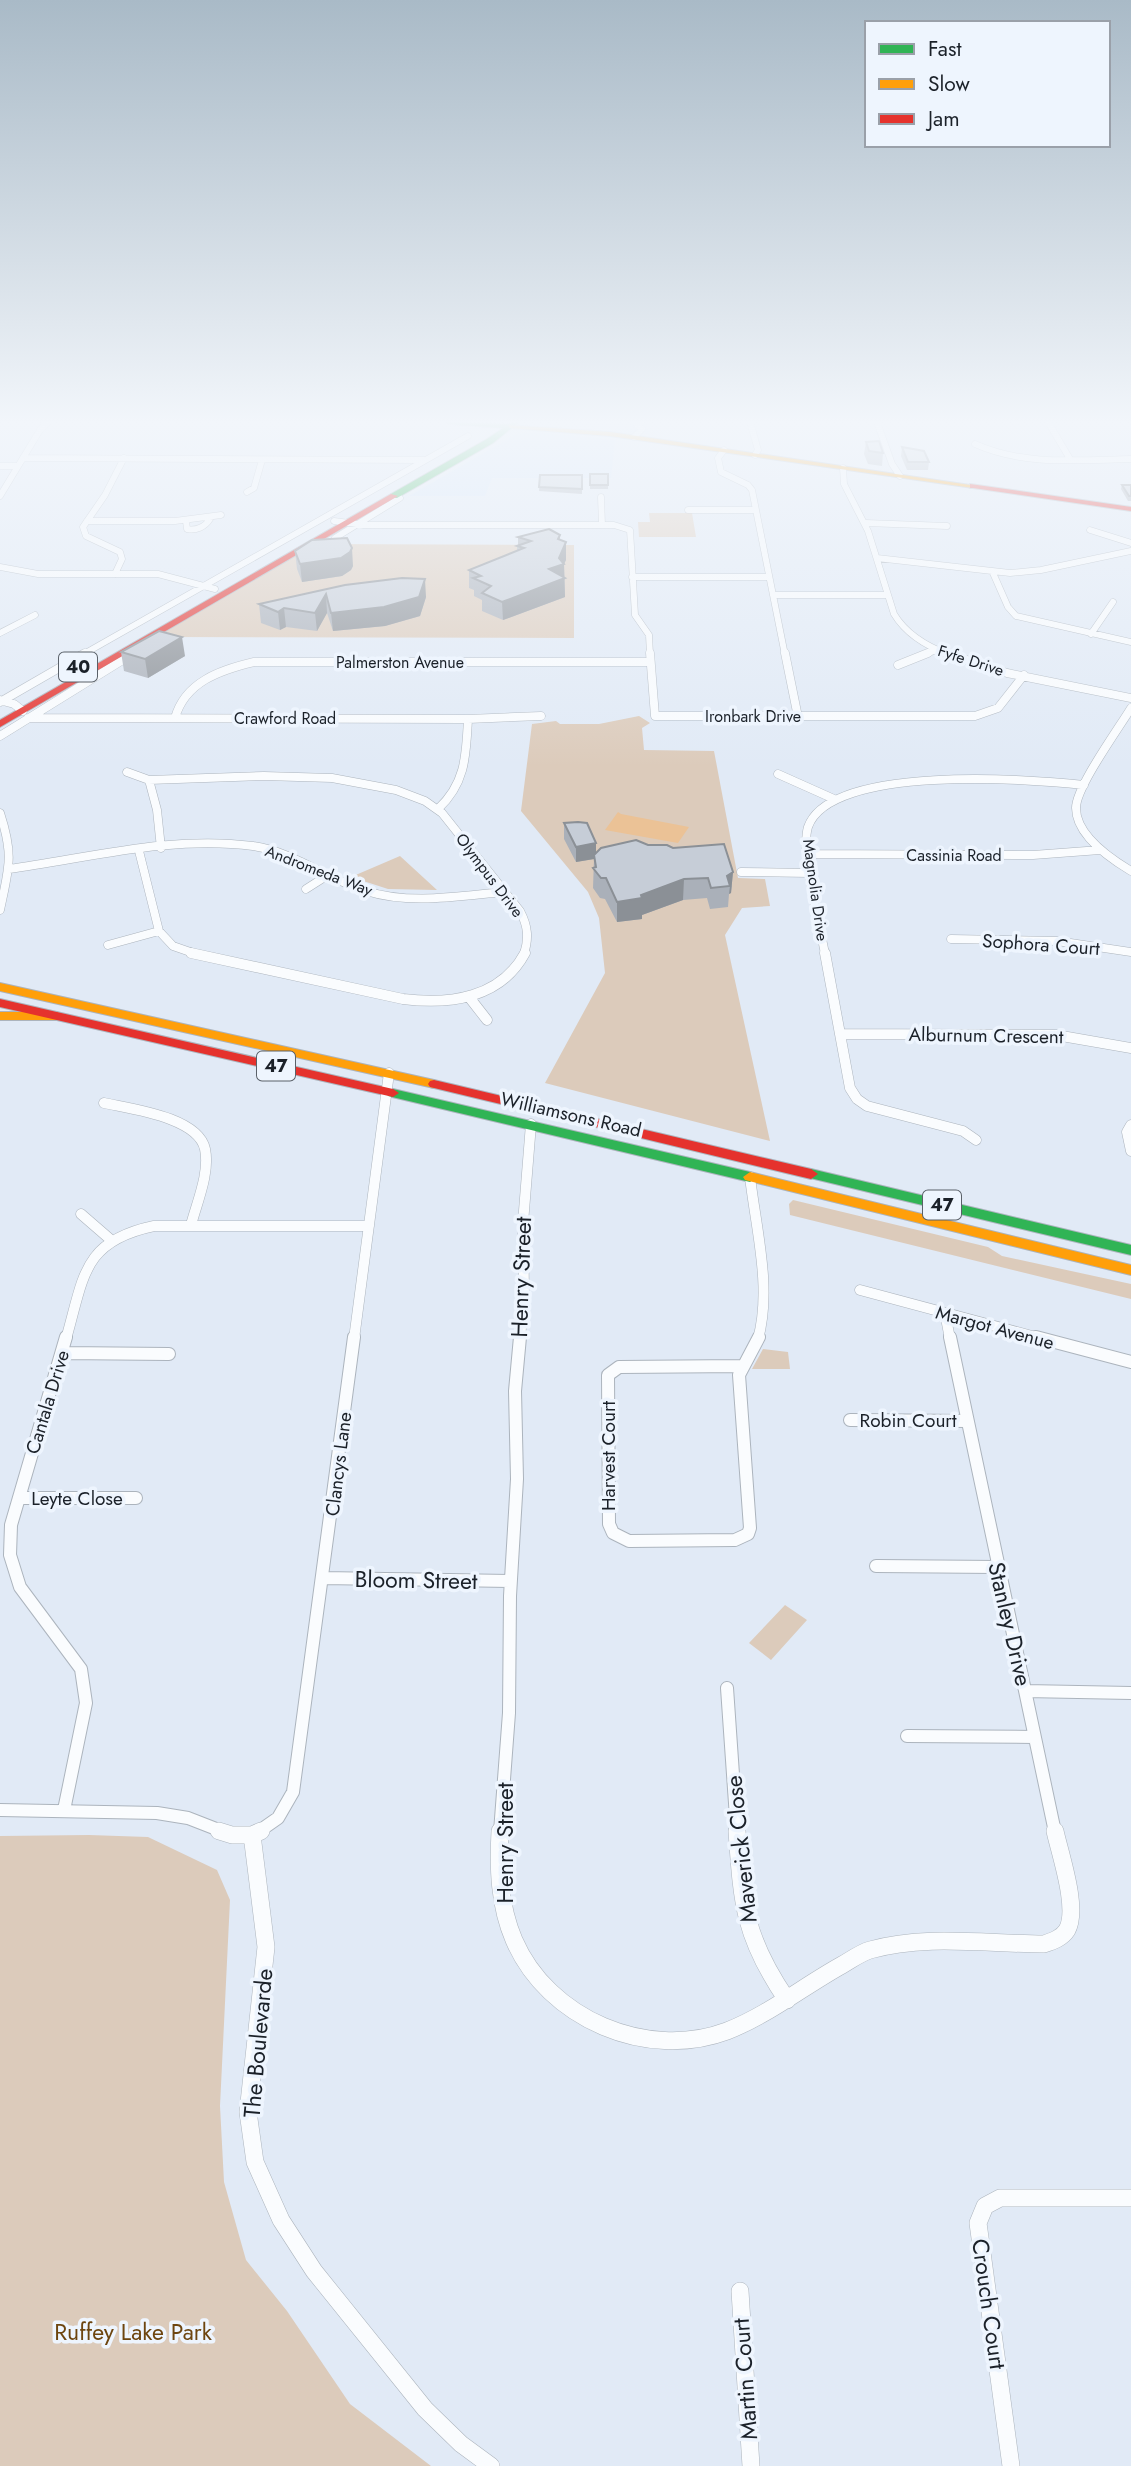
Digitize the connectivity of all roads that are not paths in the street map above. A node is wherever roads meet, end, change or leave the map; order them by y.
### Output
1 (88, 537) edge
2 (303, 537) edge
3 (317, 537) edge
4 (630, 537) edge
5 (761, 537) edge
6 (870, 537) edge
7 (1112, 537) edge
8 (1131, 543) edge
9 (1131, 551) edge
10 (877, 558) junction
11 (0, 566) edge
12 (993, 573) junction
13 (115, 574) junction
14 (632, 577) junction
15 (768, 577) junction
16 (219, 587) junction
17 (773, 595) junction
18 (888, 595) junction
19 (1113, 602) dead end
20 (35, 615) dead end
21 (0, 633) edge
22 (1091, 634) junction
23 (1131, 642) edge
24 (937, 650) junction
25 (650, 662) junction
26 (898, 665) dead end
27 (1024, 675) junction
28 (1131, 698) edge
29 (1131, 708) edge
30 (11, 709) edge
31 (541, 716) dead end
32 (798, 717) junction
33 (175, 718) junction
34 (468, 719) junction
35 (0, 725) edge
36 (0, 736) edge
37 (127, 772) dead end
38 (778, 774) dead end
39 (149, 780) junction
40 (1084, 785) junction
41 (834, 799) junction
42 (438, 808) junction
43 (0, 813) edge
44 (161, 848) junction
45 (1100, 850) junction
46 (139, 851) junction
47 (807, 854) junction
48 (9, 869) junction
49 (1131, 871) edge
50 (741, 873) dead end
51 (810, 873) junction
52 (328, 876) junction
53 (306, 890) dead end
54 (504, 892) junction
55 (1, 894) edge
56 (0, 910) edge
57 (159, 931) junction
58 (951, 939) dead end
59 (108, 945) dead end
60 (1131, 952) edge
61 (0, 987) edge
62 (469, 997) junction
63 (0, 1003) edge
64 (0, 1016) edge
65 (58, 1016) junction
66 (487, 1020) dead end
67 (840, 1034) junction
68 (1131, 1048) edge
69 (390, 1073) junction
70 (387, 1091) junction
71 (104, 1103) dead end
72 (531, 1124) junction
73 (1131, 1125) edge
74 (976, 1140) dead end
75 (1131, 1151) edge
76 (753, 1159) junction
77 (750, 1177) junction
78 (81, 1214) dead end
79 (191, 1225) junction
80 (369, 1226) junction
81 (111, 1240) junction
82 (1131, 1250) edge
83 (1131, 1270) edge
84 (860, 1290) dead end
85 (945, 1313) junction
86 (62, 1353) junction
87 (169, 1354) dead end
88 (1131, 1362) edge
89 (742, 1367) junction
90 (850, 1420) dead end
91 (967, 1421) junction
92 (19, 1498) junction
93 (136, 1499) dead end
94 (876, 1566) dead end
95 (997, 1567) junction
96 (323, 1578) junction
97 (510, 1581) junction
98 (727, 1688) dead end
99 (1025, 1691) junction
100 (1131, 1693) edge
101 (907, 1736) dead end
102 (1034, 1737) junction
103 (0, 1810) edge
104 (64, 1810) junction
105 (252, 1835) junction
106 (1067, 1933) joint
107 (786, 2000) junction
108 (1131, 2198) edge
109 (740, 2291) dead end
110 (491, 2466) edge
111 (751, 2466) edge
112 (1011, 2466) edge

1 - 13 street
2 - 16 street
3 - 16 main road, 40
4 - 14 street, Ironbark Drive
5 - 15 street
6 - 10 street, Fyfe Drive
7 - 8 street
9 - 12 street
10 - 12 street
10 - 18 street, Fyfe Drive
11 - 13 street
12 - 22 street
13 - 16 street
14 - 15 street
14 - 25 street, Ironbark Drive
15 - 17 street
16 - 30 main road, 40
16 - 30 main road, 40
17 - 18 street
17 - 32 street
18 - 24 street, Fyfe Drive
19 - 22 street
20 - 21 street
22 - 23 street
24 - 26 street
24 - 27 street, Fyfe Drive
25 - 32 street, Ironbark Drive
25 - 33 street, Palmerston Avenue
27 - 28 street, Fyfe Drive
27 - 32 street, Ironbark Drive
29 - 40 street
30 - 33 street, Crawford Road
30 - 35 main road, 40
30 - 36 street
31 - 34 street, Crawford Road
33 - 34 street, Crawford Road
34 - 42 street
37 - 39 street
38 - 41 street
39 - 42 street
39 - 44 street
40 - 41 street, Magnolia Drive
40 - 45 street
41 - 47 street, Magnolia Drive
42 - 54 street, Olympus Drive
43 - 48 street
44 - 46 street, Andromeda Way
44 - 52 street, Andromeda Way
45 - 47 street, Cassinia Road
45 - 49 street
46 - 48 street, Andromeda Way
46 - 57 street
47 - 51 street, Magnolia Drive
48 - 55 street
50 - 51 street
51 - 67 street, Magnolia Drive
52 - 53 street
52 - 54 street, Andromeda Way
54 - 62 street, Olympus Drive
55 - 56 street
57 - 59 street
57 - 62 street, Olympus Drive
58 - 60 street, Sophora Court
61 - 69 main road, Williamsons Road / 47
62 - 66 street
63 - 65 main road, Williamsons Road / 47
64 - 65 main road
65 - 70 main road, Williamsons Road / 47
67 - 68 street, Alburnum Crescent
67 - 74 street, Magnolia Drive
69 - 70 street, Clancys Lane
69 - 76 main road, Williamsons Road / 47
70 - 72 main road, Williamsons Road / 47
70 - 80 street, Clancys Lane
71 - 79 street
72 - 77 main road, Williamsons Road / 47
72 - 97 street, Henry Street
73 - 75 street
76 - 77 main road
76 - 82 main road, Williamsons Road / 47
77 - 83 main road, Williamsons Road / 47
77 - 89 street, Harvest Court
78 - 81 street
79 - 80 street, Cantala Drive
79 - 81 street, Cantala Drive
80 - 96 street, Clancys Lane
81 - 86 street, Cantala Drive
84 - 85 street, Margot Avenue
85 - 88 street, Margot Avenue
85 - 91 street, Stanley Drive
86 - 87 street
86 - 92 street, Cantala Drive
89 - 89 street, Harvest Court
90 - 91 street, Robin Court
91 - 95 street, Stanley Drive
92 - 93 street, Leyte Close
92 - 104 street, Cantala Drive
94 - 95 street
95 - 99 street, Stanley Drive
96 - 97 street, Bloom Street
96 - 105 street, Clancys Lane
97 - 107 street, Henry Street
98 - 107 street, Maverick Close
99 - 100 street
99 - 102 street, Stanley Drive
101 - 102 street
102 - 106 street, Stanley Drive
103 - 104 street
104 - 105 street
105 - 110 street, The Boulevarde
106 - 107 street, Henry Street
108 - 112 street, Crouch Court
109 - 111 street, Martin Court

